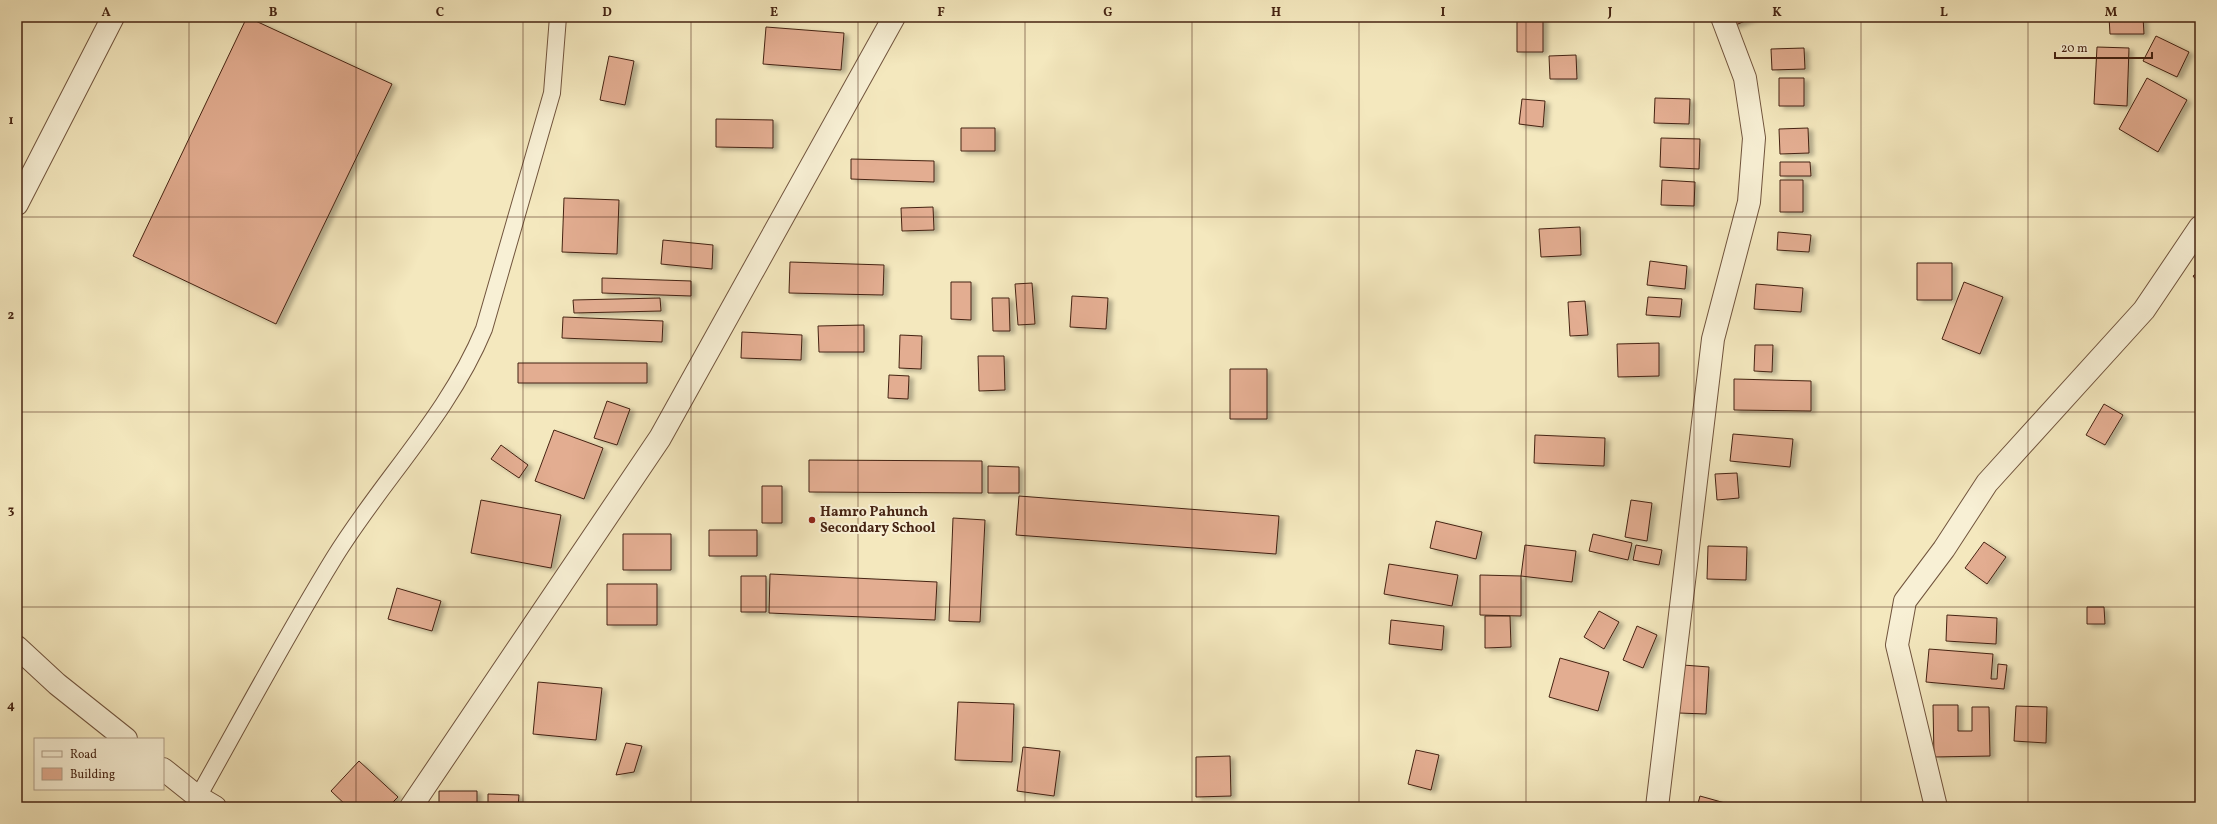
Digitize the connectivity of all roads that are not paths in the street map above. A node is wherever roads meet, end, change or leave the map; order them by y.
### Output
1 (113, 17) edge
2 (558, 17) edge
3 (894, 17) edge
4 (1722, 17) edge
5 (17, 204) edge
6 (2200, 227) edge
7 (17, 647) edge
8 (125, 738) edge
9 (164, 770) edge
10 (206, 802) edge
11 (411, 807) edge
12 (1657, 807) edge
13 (1936, 807) edge

1 - 5 street
2 - 10 lane
3 - 11 street
4 - 12 street
6 - 13 street
7 - 8 street
9 - 10 street

